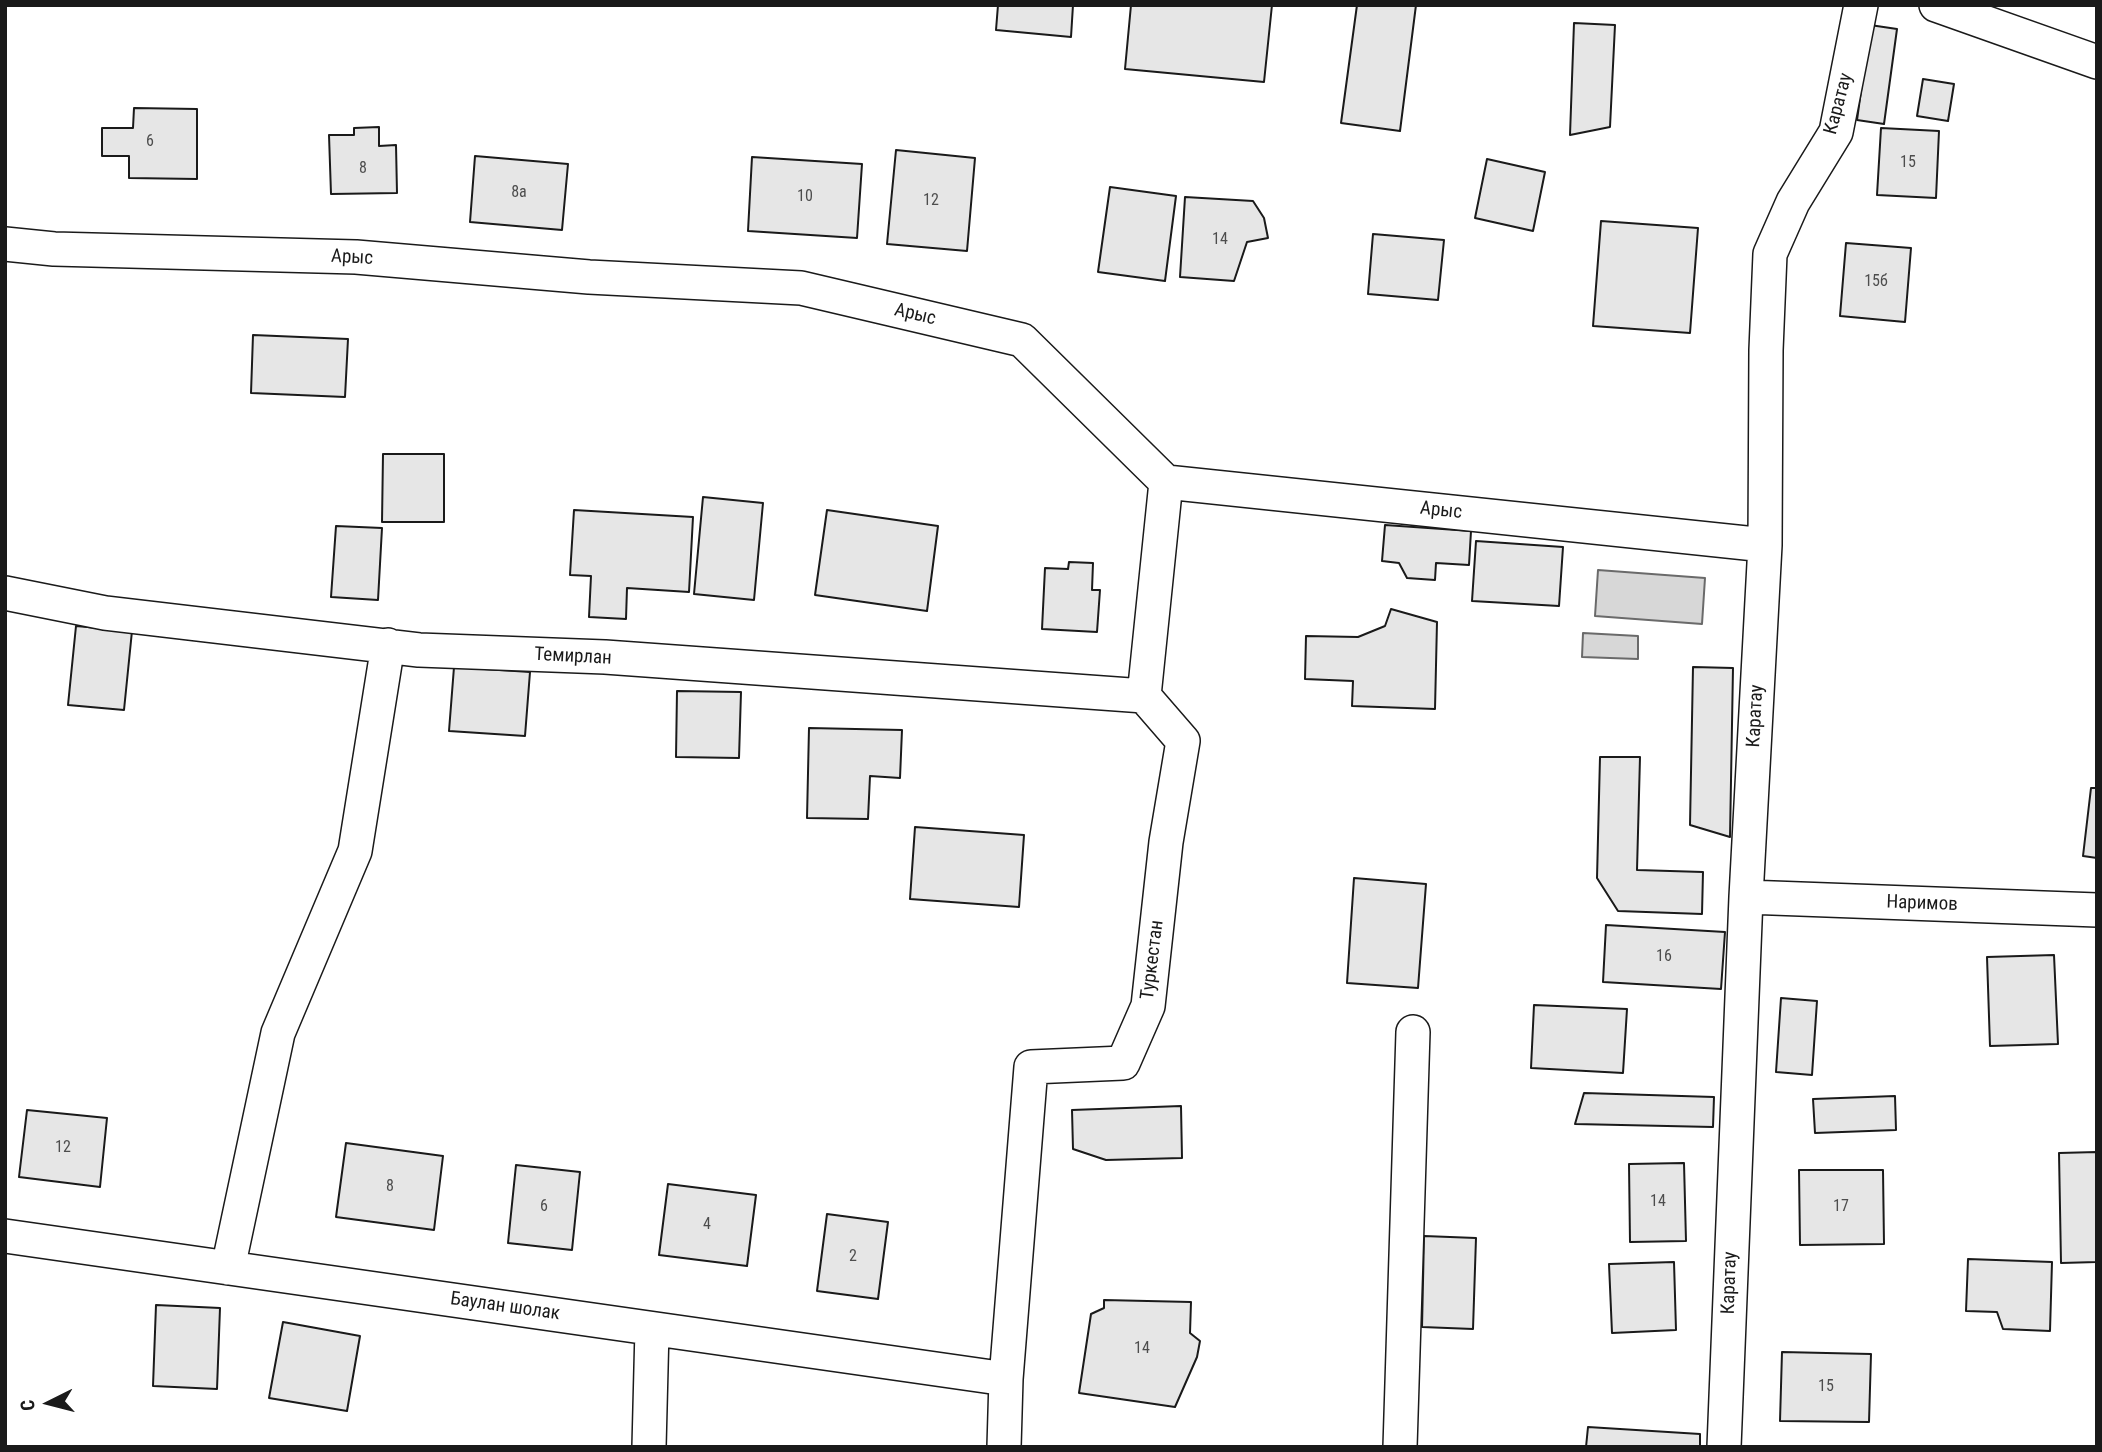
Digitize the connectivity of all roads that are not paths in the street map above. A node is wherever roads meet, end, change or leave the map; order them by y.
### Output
1 (1861, 5) edge
2 (1936, 5) edge
3 (2097, 62) edge
4 (5, 244) edge
5 (1166, 482) junction
6 (1765, 545) junction
7 (5, 593) edge
8 (388, 645) junction
9 (1144, 696) junction
10 (1746, 897) junction
11 (2097, 910) edge
12 (1413, 1032) dead end
13 (5, 1236) edge
14 (228, 1268) junction
15 (652, 1329) junction
16 (1006, 1379) junction
17 (649, 1447) edge
18 (1004, 1447) edge
19 (1399, 1447) edge
20 (1724, 1447) edge

1 - 6 street, Каратау
2 - 3 street
4 - 5 street, Арыс
5 - 6 street, Арыс
5 - 9 street
6 - 10 street, Каратау
7 - 8 street, Темирлан
8 - 9 street, Темирлан
8 - 14 street
9 - 16 street, Туркестан
10 - 11 street, Наримов
10 - 20 street, Каратау
12 - 19 street
13 - 14 street, Баулан шолак
14 - 15 street, Баулан шолак
15 - 16 street, Баулан шолак
15 - 17 street
16 - 18 street, Туркестан

